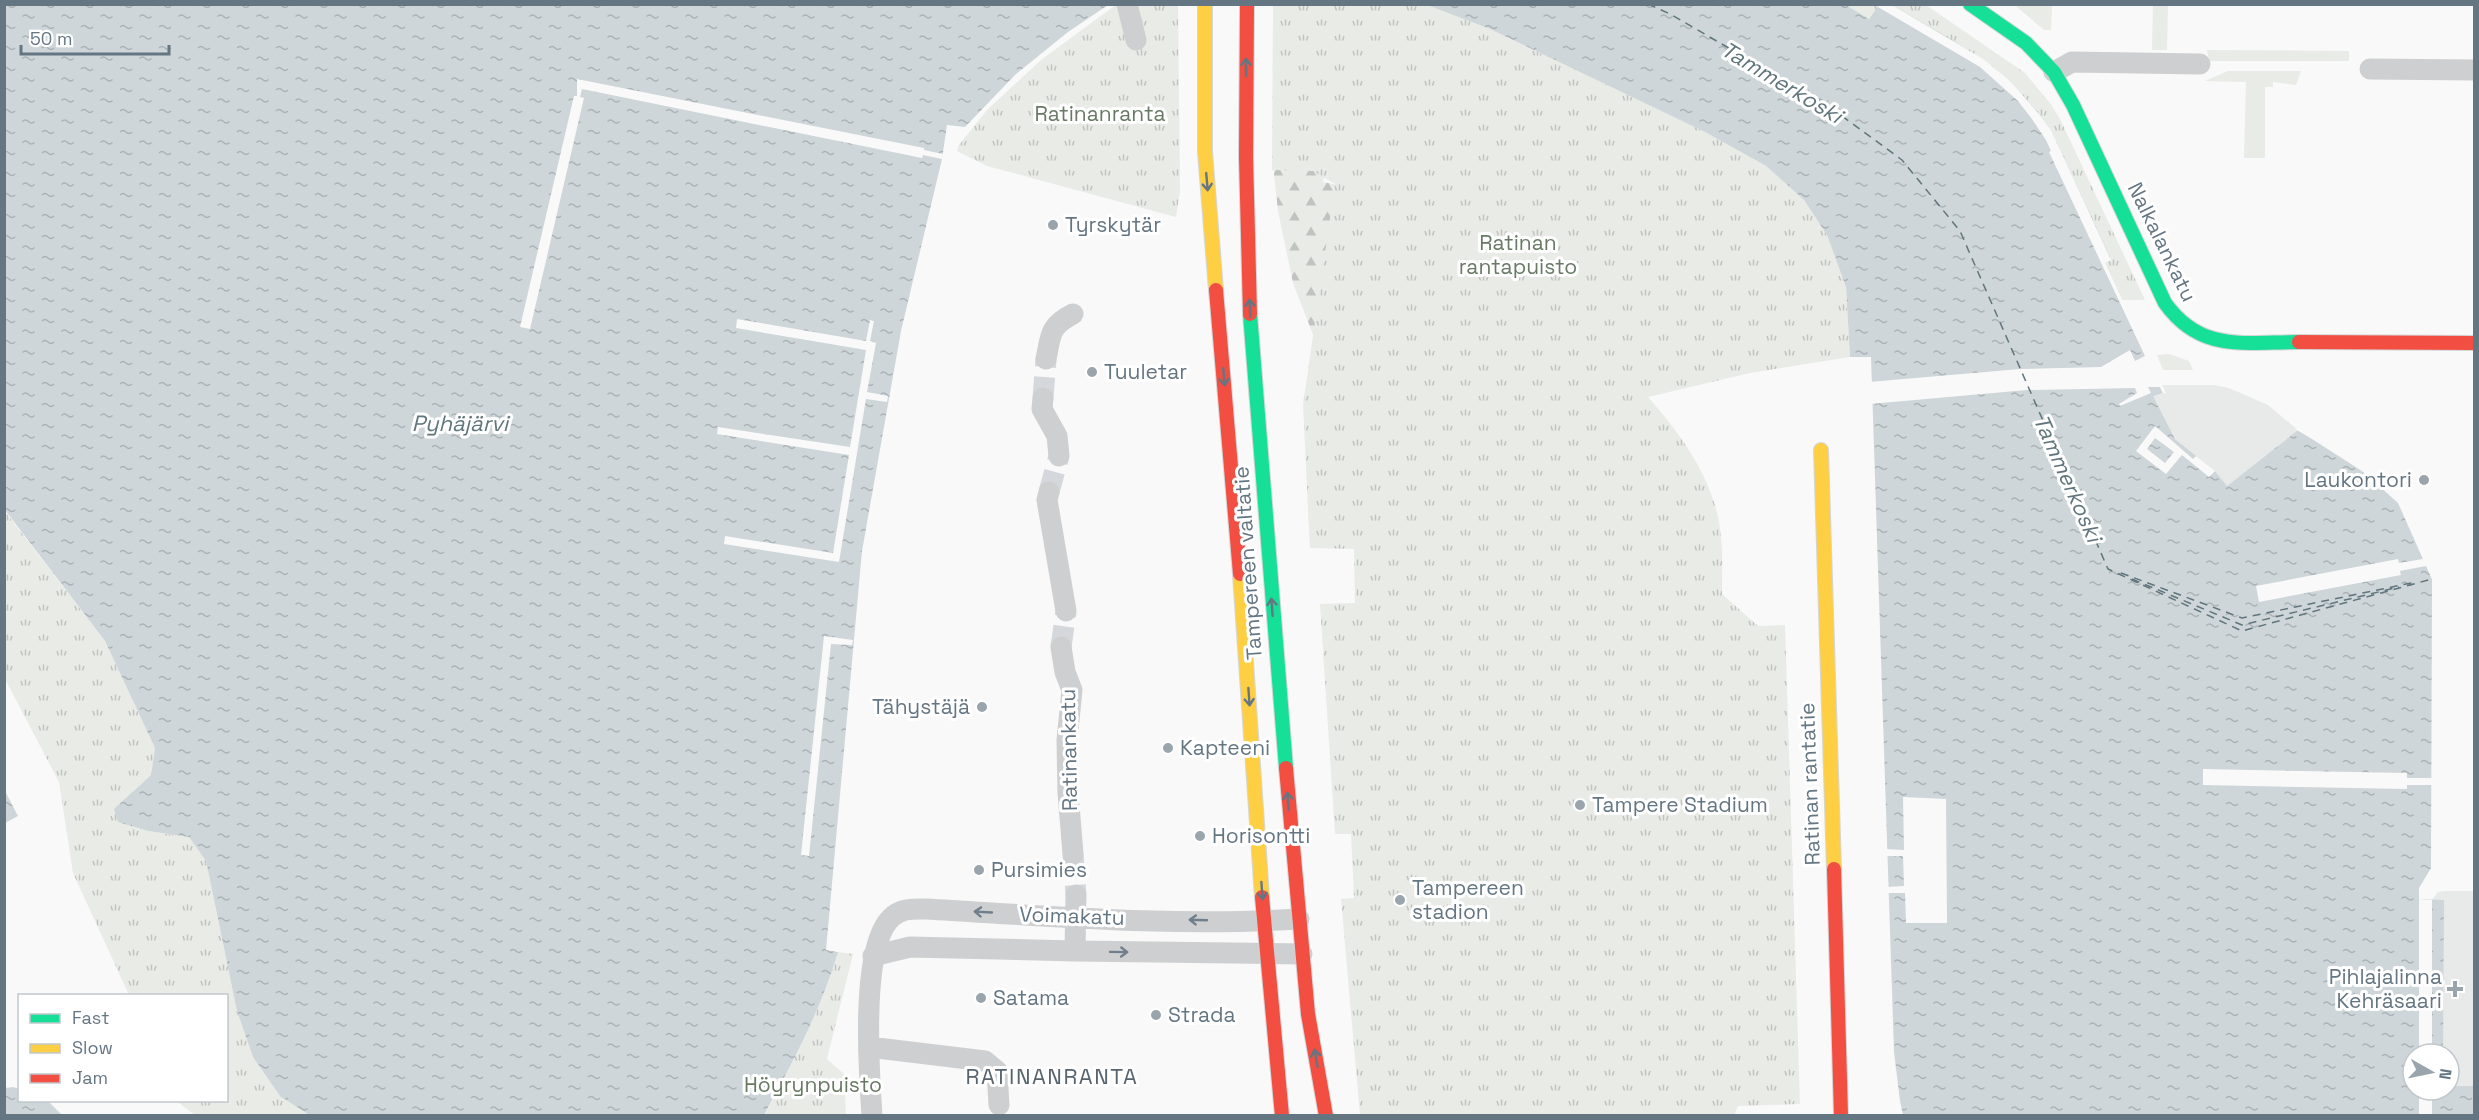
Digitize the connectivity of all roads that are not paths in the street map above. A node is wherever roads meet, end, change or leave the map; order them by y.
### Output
1 (1127, 4) edge
2 (1205, 4) edge
3 (1247, 4) edge
4 (1972, 5) edge
5 (1136, 40) dead end
6 (2199, 64) dead end
7 (2370, 69) dead end
8 (2475, 70) edge
9 (2054, 72) junction
10 (1073, 314) dead end
11 (2475, 342) edge
12 (1046, 359) tunnel mouth
13 (1043, 398) tunnel mouth
14 (1821, 450) dead end
15 (1059, 456) tunnel mouth
16 (1049, 492) tunnel mouth
17 (1066, 611) tunnel mouth
18 (1061, 647) tunnel mouth
19 (1073, 854) tunnel mouth
20 (1076, 895) tunnel mouth
21 (1074, 917) junction
22 (1299, 919) junction
23 (1264, 921) junction
24 (1075, 951) junction
25 (1266, 954) junction
26 (1302, 954) junction
27 (873, 956) junction
28 (869, 1047) junction
29 (999, 1105) dead end
30 (872, 1116) edge
31 (1282, 1116) edge
32 (1326, 1116) edge
33 (1841, 1116) edge

1 - 5 street
2 -> 23 main road, Tampereen valtatie
22 -> 3 main road, Tampereen valtatie
4 - 9 main road, Nalkalankatu
6 - 9 street
7 - 8 street
9 - 11 main road, Nalkalankatu
10 - 12 street
13 - 15 street
14 - 33 main road, Ratinan rantatie
16 - 17 street
18 - 19 street, Ratinankatu
20 - 21 street
23 -> 21 street, Voimakatu
21 - 24 street
21 -> 27 street, Voimakatu
22 - 23 street, Voimakatu
22 - 26 main road, Tampereen valtatie
23 - 25 main road, Tampereen valtatie
24 -> 25 street, Voimakatu
24 - 27 street, Voimakatu
25 - 26 street, Voimakatu
25 - 31 main road, Tampereen valtatie
32 -> 26 main road, Tampereen valtatie
27 - 28 street, Voimakatu
28 - 29 street
28 - 30 street, Voimakatu

